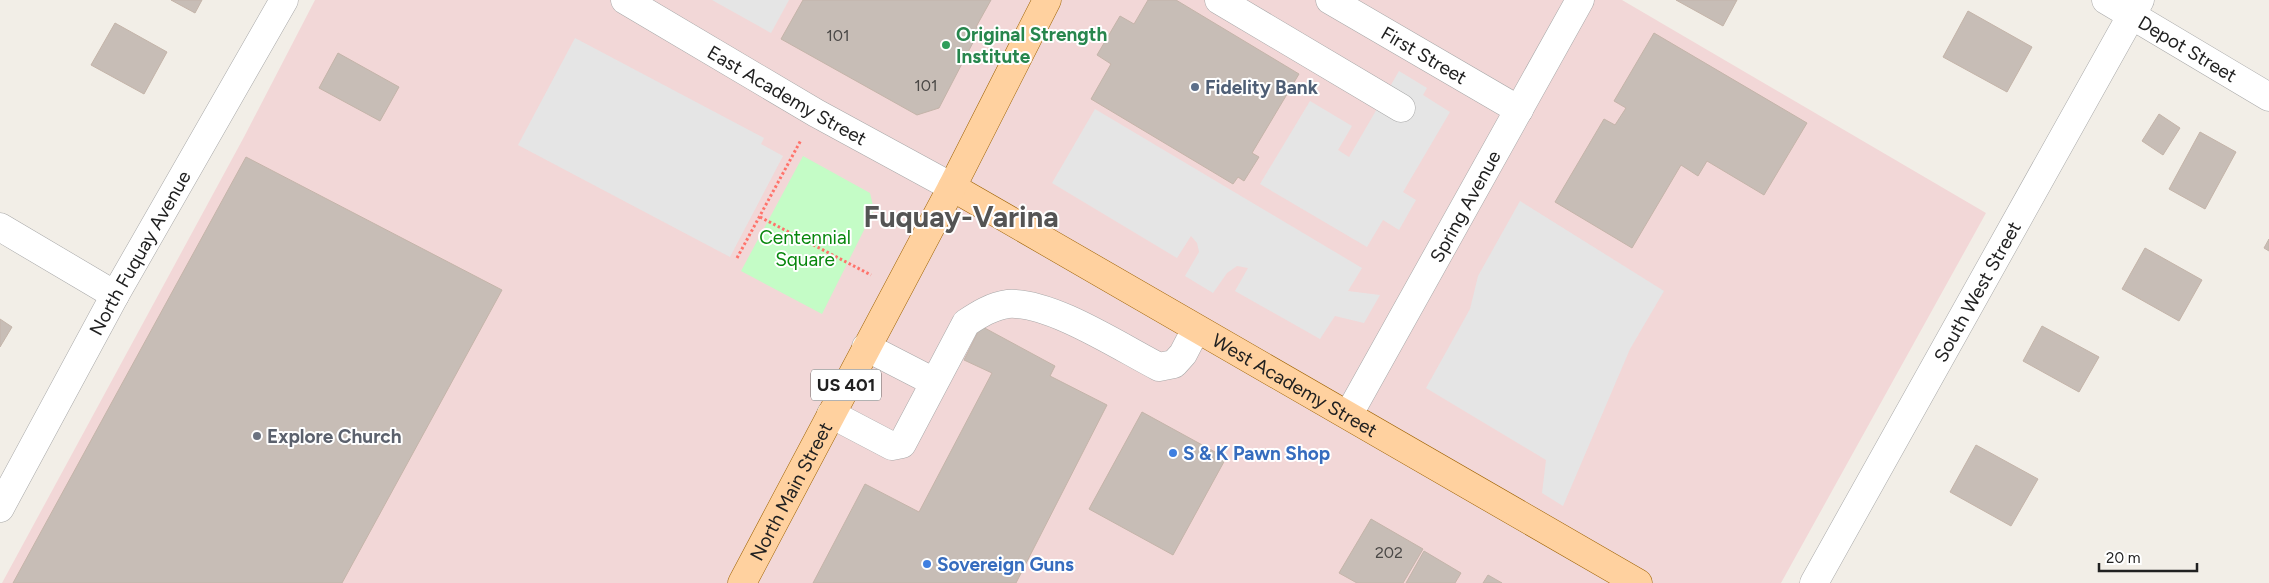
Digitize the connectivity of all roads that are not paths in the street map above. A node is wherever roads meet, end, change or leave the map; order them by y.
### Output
1 (284, 0) edge
2 (625, 0) edge
3 (1047, 0) edge
4 (1219, 0) edge
5 (1330, 0) edge
6 (1580, 0) edge
7 (2106, 0) edge
8 (2136, 8) edge
9 (2269, 97) edge
10 (1401, 108) dead end
11 (1519, 110) junction
12 (952, 187) junction
13 (0, 227) edge
14 (115, 295) junction
15 (1196, 329) junction
16 (866, 348) junction
17 (934, 382) junction
18 (831, 414) junction
19 (1348, 414) junction
20 (0, 508) edge
21 (742, 583) edge
22 (1638, 583) edge
23 (1814, 583) edge

1 - 14 street, North Fuquay Avenue
2 - 12 street, East Academy Street
3 - 12 main road, US 401
4 - 10 street
5 - 11 street, First Street
6 - 11 street, Spring Avenue
7 - 8 street, Depot Street
8 - 9 street, Depot Street
8 - 23 street, South West Street
11 - 19 street, Spring Avenue
12 - 15 main road, West Academy Street
12 - 16 main road, North Main Street / US 401
13 - 14 street
14 - 20 street, North Fuquay Avenue
15 - 17 street
15 - 19 main road, West Academy Street
16 - 17 street
16 - 18 main road, North Main Street / US 401
17 - 18 street
18 - 21 main road, North Main Street / US 401
19 - 22 main road, West Academy Street

